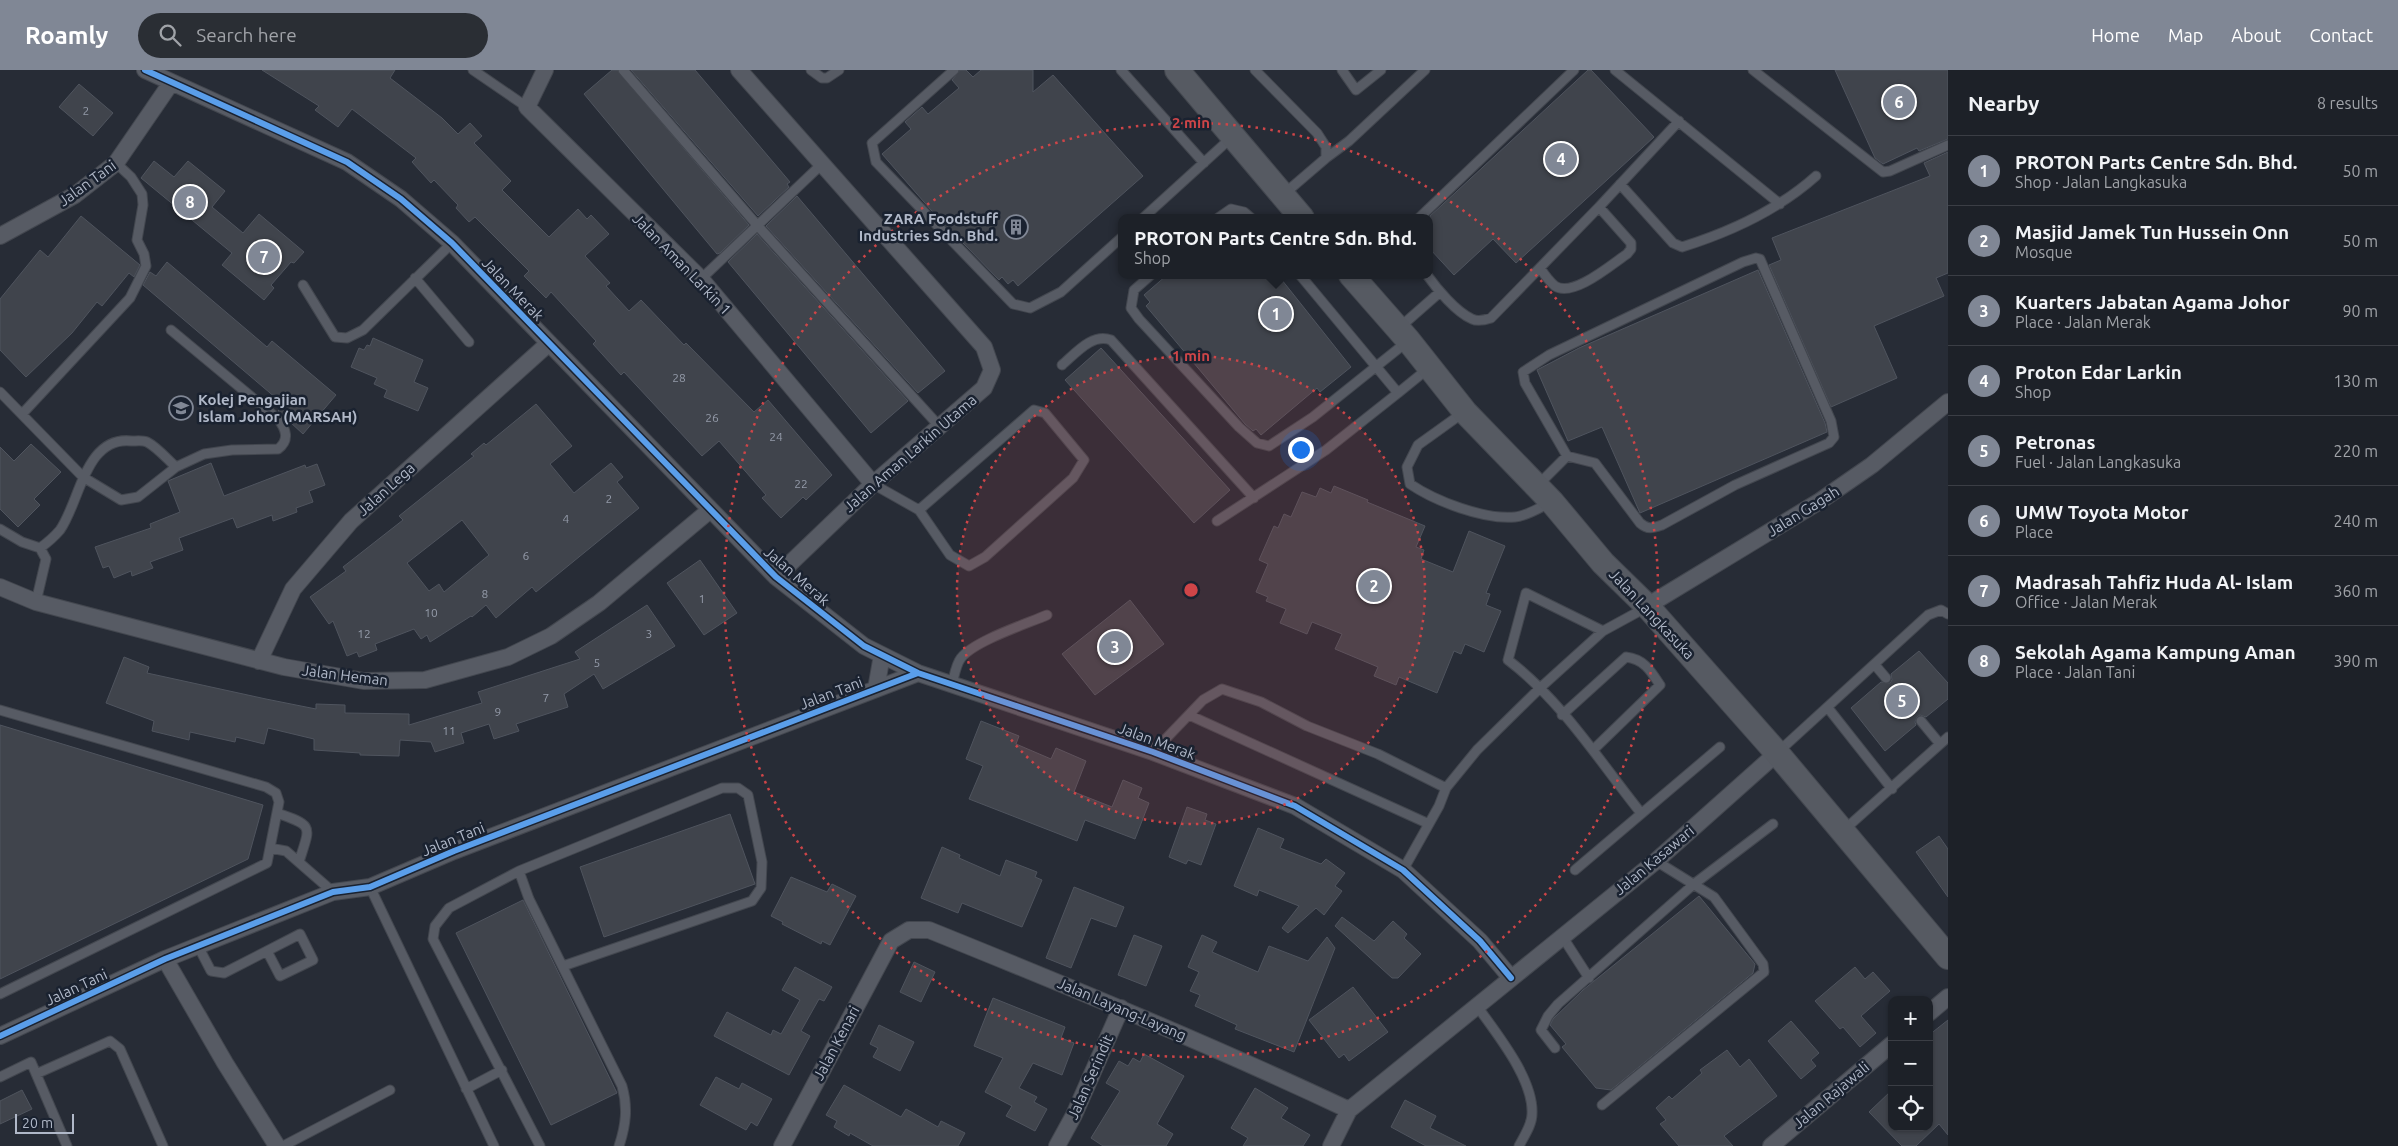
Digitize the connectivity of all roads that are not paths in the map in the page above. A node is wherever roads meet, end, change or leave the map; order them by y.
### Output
1 (145, 70) edge
2 (473, 70) edge
3 (545, 70) edge
4 (623, 70) edge
5 (739, 70) edge
6 (811, 70) edge
7 (839, 70) edge
8 (954, 70) edge
9 (1121, 70) edge
10 (1177, 70) edge
11 (1255, 70) edge
12 (1342, 70) edge
13 (1381, 70) edge
14 (1425, 70) edge
15 (1574, 70) edge
16 (1615, 70) edge
17 (1753, 70) edge
18 (171, 83) junction
19 (527, 107) junction
20 (1679, 121) junction
21 (1233, 137) junction
22 (1948, 145) edge
23 (1326, 158) junction
24 (823, 163) junction
25 (1204, 163) junction
26 (116, 164) junction
27 (1816, 176) dead end
28 (1620, 184) junction
29 (1283, 195) junction
30 (1780, 204) junction
31 (1599, 207) junction
32 (1147, 214) edge
33 (1224, 214) edge
34 (1246, 214) edge
35 (1299, 214) edge
36 (1423, 214) edge
37 (758, 225) junction
38 (0, 236) edge
39 (1118, 241) edge
40 (452, 243) junction
41 (1540, 268) junction
42 (415, 278) junction
43 (1146, 279) edge
44 (1303, 279) edge
45 (1355, 279) edge
46 (1429, 279) edge
47 (701, 280) junction
48 (303, 285) dead end
49 (1440, 292) junction
50 (171, 330) dead end
51 (1403, 334) junction
52 (469, 342) dead end
53 (548, 344) junction
54 (1062, 365) dead end
55 (1378, 366) junction
56 (1430, 367) junction
57 (0, 392) edge
58 (1398, 393) junction
59 (1948, 402) edge
60 (22, 412) junction
61 (1465, 412) junction
62 (1948, 418) edge
63 (1924, 423) junction
64 (940, 427) junction
65 (1566, 456) junction
66 (176, 467) junction
67 (83, 477) junction
68 (872, 484) junction
69 (1544, 494) junction
70 (1254, 498) junction
71 (710, 510) junction
72 (919, 510) junction
73 (1217, 521) dead end
74 (0, 529) edge
75 (40, 548) junction
76 (776, 577) junction
77 (0, 587) edge
78 (36, 602) junction
79 (1647, 606) junction
80 (1948, 614) edge
81 (1047, 615) dead end
82 (1603, 631) junction
83 (882, 655) junction
84 (258, 661) junction
85 (1875, 665) junction
86 (918, 673) junction
87 (1886, 678) dead end
88 (952, 684) junction
89 (1540, 688) junction
90 (876, 689) junction
91 (1828, 708) junction
92 (0, 710) edge
93 (1562, 714) junction
94 (1189, 715) junction
95 (1921, 721) dead end
96 (1948, 737) edge
97 (1940, 744) junction
98 (1720, 748) dead end
99 (1592, 750) junction
100 (1153, 752) junction
101 (1776, 753) junction
102 (1446, 788) junction
103 (1892, 789) junction
104 (277, 813) junction
105 (1641, 813) junction
106 (1429, 824) junction
107 (1773, 824) dead end
108 (1842, 832) junction
109 (270, 848) junction
110 (1656, 860) junction
111 (299, 862) junction
112 (1403, 870) junction
113 (1575, 870) dead end
114 (518, 871) junction
115 (1694, 884) junction
116 (370, 887) junction
117 (333, 892) junction
118 (1562, 936) junction
119 (891, 941) joint
120 (198, 946) junction
121 (267, 951) junction
122 (1947, 954) edge
123 (165, 959) junction
124 (563, 966) junction
125 (1511, 978) junction
126 (1589, 978) junction
127 (0, 994) edge
128 (1948, 997) edge
129 (1476, 1006) junction
130 (1121, 1008) junction
131 (1933, 1010) edge
132 (0, 1036) edge
133 (1888, 1047) edge
134 (1555, 1048) dead end
135 (502, 1070) junction
136 (36, 1074) junction
137 (0, 1077) edge
138 (466, 1088) junction
139 (390, 1090) dead end
140 (1602, 1105) dead end
141 (1349, 1110) junction
142 (67, 1146) edge
143 (163, 1146) edge
144 (277, 1146) edge
145 (283, 1146) edge
146 (494, 1146) edge
147 (540, 1146) edge
148 (619, 1146) edge
149 (782, 1146) edge
150 (1058, 1146) edge
151 (1331, 1146) edge
152 (1520, 1146) edge
153 (1771, 1146) edge

1 - 18 street, Jalan Merak
2 - 19 lane
3 - 19 street
4 - 37 lane
5 - 24 street, Jalan Aman Larkin Utama
6 - 7 lane
8 - 39 lane
9 - 25 lane
10 - 21 main road
11 - 23 lane
12 - 13 lane
14 - 23 lane
15 - 36 lane
16 - 20 lane
17 - 22 lane
18 - 26 street, Jalan Tani
18 - 40 street, Jalan Merak
19 - 47 street, Jalan Aman Larkin 1
20 - 28 lane
20 - 30 lane
21 - 25 lane
21 - 29 main road
23 - 29 lane
24 - 37 lane
24 - 64 street, Jalan Aman Larkin Utama
25 - 32 lane
26 - 38 street, Jalan Tani
26 - 60 lane
27 - 30 lane
28 - 30 lane
28 - 31 lane
29 - 35 main road
31 - 41 lane
31 - 41 lane
33 - 34 lane
37 - 47 lane
37 - 64 lane
40 - 42 lane
40 - 53 street, Jalan Merak
41 - 49 lane
42 - 48 lane
42 - 52 lane
43 - 55 lane
44 - 55 lane
45 - 51 main road, Jalan Langkasuka
46 - 49 lane
47 - 68 street, Jalan Aman Larkin 1
49 - 51 lane
50 - 66 lane
51 - 55 lane
51 - 56 main road, Jalan Langkasuka
53 - 71 street, Jalan Merak
53 - 84 street, Jalan Lega
54 - 70 lane
55 - 58 lane
56 - 58 lane
56 - 61 main road, Jalan Langkasuka
57 - 60 lane
58 - 70 lane
59 - 63 street, Jalan Gagah
60 - 67 lane
61 - 69 main road, Jalan Langkasuka
61 - 69 lane
62 - 63 street
63 - 79 street, Jalan Gagah
64 - 68 street, Jalan Aman Larkin Utama
65 - 65 lane
65 - 69 lane
66 - 67 lane
66 - 67 lane
67 - 75 lane
68 - 72 lane
68 - 76 street, Jalan Aman Larkin Utama
69 - 79 main road, Jalan Langkasuka
70 - 73 lane
71 - 76 street, Jalan Merak
71 - 84 street, Jalan Heman
72 - 72 lane
74 - 75 lane
75 - 78 lane
76 - 83 street, Jalan Merak
77 - 78 street, Jalan Heman
78 - 84 street, Jalan Heman
79 - 82 lane
79 - 101 main road, Jalan Langkasuka
80 - 85 lane, Jalan Kasawari
81 - 88 lane
82 - 89 lane
82 - 89 lane
83 - 86 street, Jalan Merak
83 - 90 street, Jalan Tani
85 - 87 lane
85 - 91 lane, Jalan Kasawari
86 - 88 street, Jalan Merak
86 - 90 street, Jalan Tani
88 - 100 street, Jalan Merak
89 - 93 lane
89 - 102 lane
90 - 116 street, Jalan Tani
91 - 101 lane, Jalan Kasawari
91 - 103 lane
92 - 104 lane
93 - 99 lane
93 - 99 lane
94 - 100 lane
94 - 102 lane
94 - 106 lane
95 - 97 lane
96 - 97 lane
97 - 103 lane
98 - 105 lane
99 - 105 lane
100 - 112 street, Jalan Merak
101 - 108 main road, Jalan Langkasuka
101 - 110 street, Jalan Kasawari
102 - 106 lane
103 - 108 lane
104 - 109 lane
104 - 111 lane
105 - 113 lane
106 - 112 lane
107 - 115 lane
108 - 122 main road, Jalan Langkasuka
109 - 111 lane
109 - 127 lane
110 - 115 lane
110 - 118 street, Jalan Kasawari
111 - 117 lane
112 - 125 street, Jalan Merak
114 - 124 lane
114 - 124 lane
114 - 135 lane
115 - 126 lane
115 - 140 lane
116 - 117 street, Jalan Tani
116 - 138 lane
117 - 120 street, Jalan Tani
118 - 125 street, Jalan Kasawari
118 - 126 lane
119 - 130 street, Jalan Layang-Layang
119 - 149 street, Jalan Kenari
120 - 121 lane
120 - 123 street, Jalan Tani
121 - 121 lane
123 - 132 street, Jalan Tani
123 - 144 street
124 - 148 lane
125 - 129 street, Jalan Kasawari
126 - 134 lane
128 - 131 street
129 - 141 street, Jalan Kasawari
129 - 152 lane
130 - 141 street, Jalan Layang-Layang
130 - 150 street, Jalan Serindit
133 - 153 street, Jalan Rajawali
135 - 138 lane
135 - 147 lane
136 - 137 lane
136 - 142 lane
136 - 143 lane
138 - 146 lane
139 - 145 lane
141 - 151 street, Jalan Kasawari

